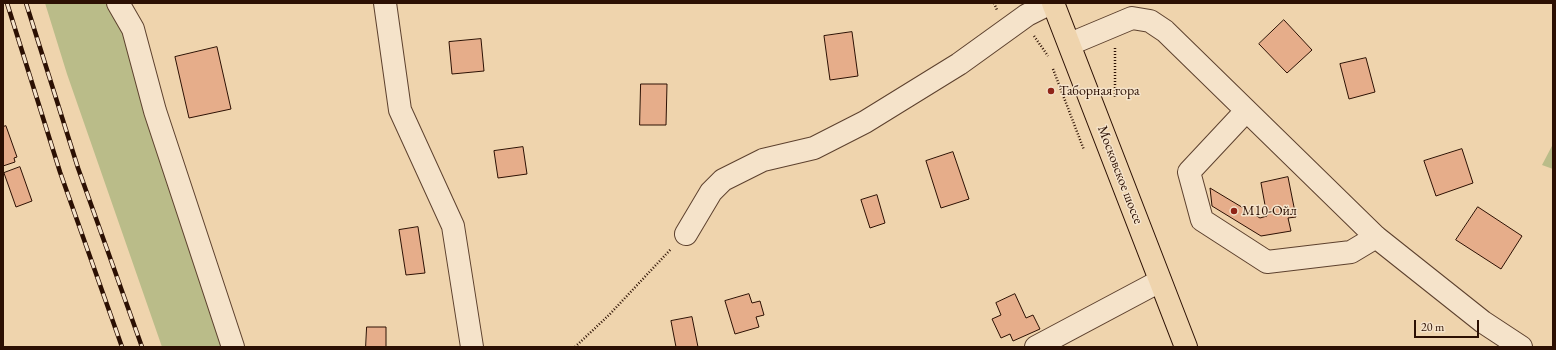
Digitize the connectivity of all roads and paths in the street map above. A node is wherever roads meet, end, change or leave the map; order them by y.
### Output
1 (118, 3) edge
2 (385, 3) edge
3 (1052, 3) edge
4 (1070, 44) junction
5 (1246, 111) junction
6 (686, 234) joint
7 (1376, 237) junction
8 (1160, 281) junction
9 (233, 347) edge
10 (472, 347) edge
11 (575, 347) edge
12 (1036, 347) edge
13 (1186, 347) edge
14 (1521, 347) edge

1 - 9 street
2 - 10 street
3 - 4 main road, Московское шоссе
3 - 6 street
4 - 5 street
4 - 8 main road, Московское шоссе
5 - 7 street
5 - 7 street
6 - 11 path
7 - 14 street
8 - 12 street
8 - 13 main road, Московское шоссе

